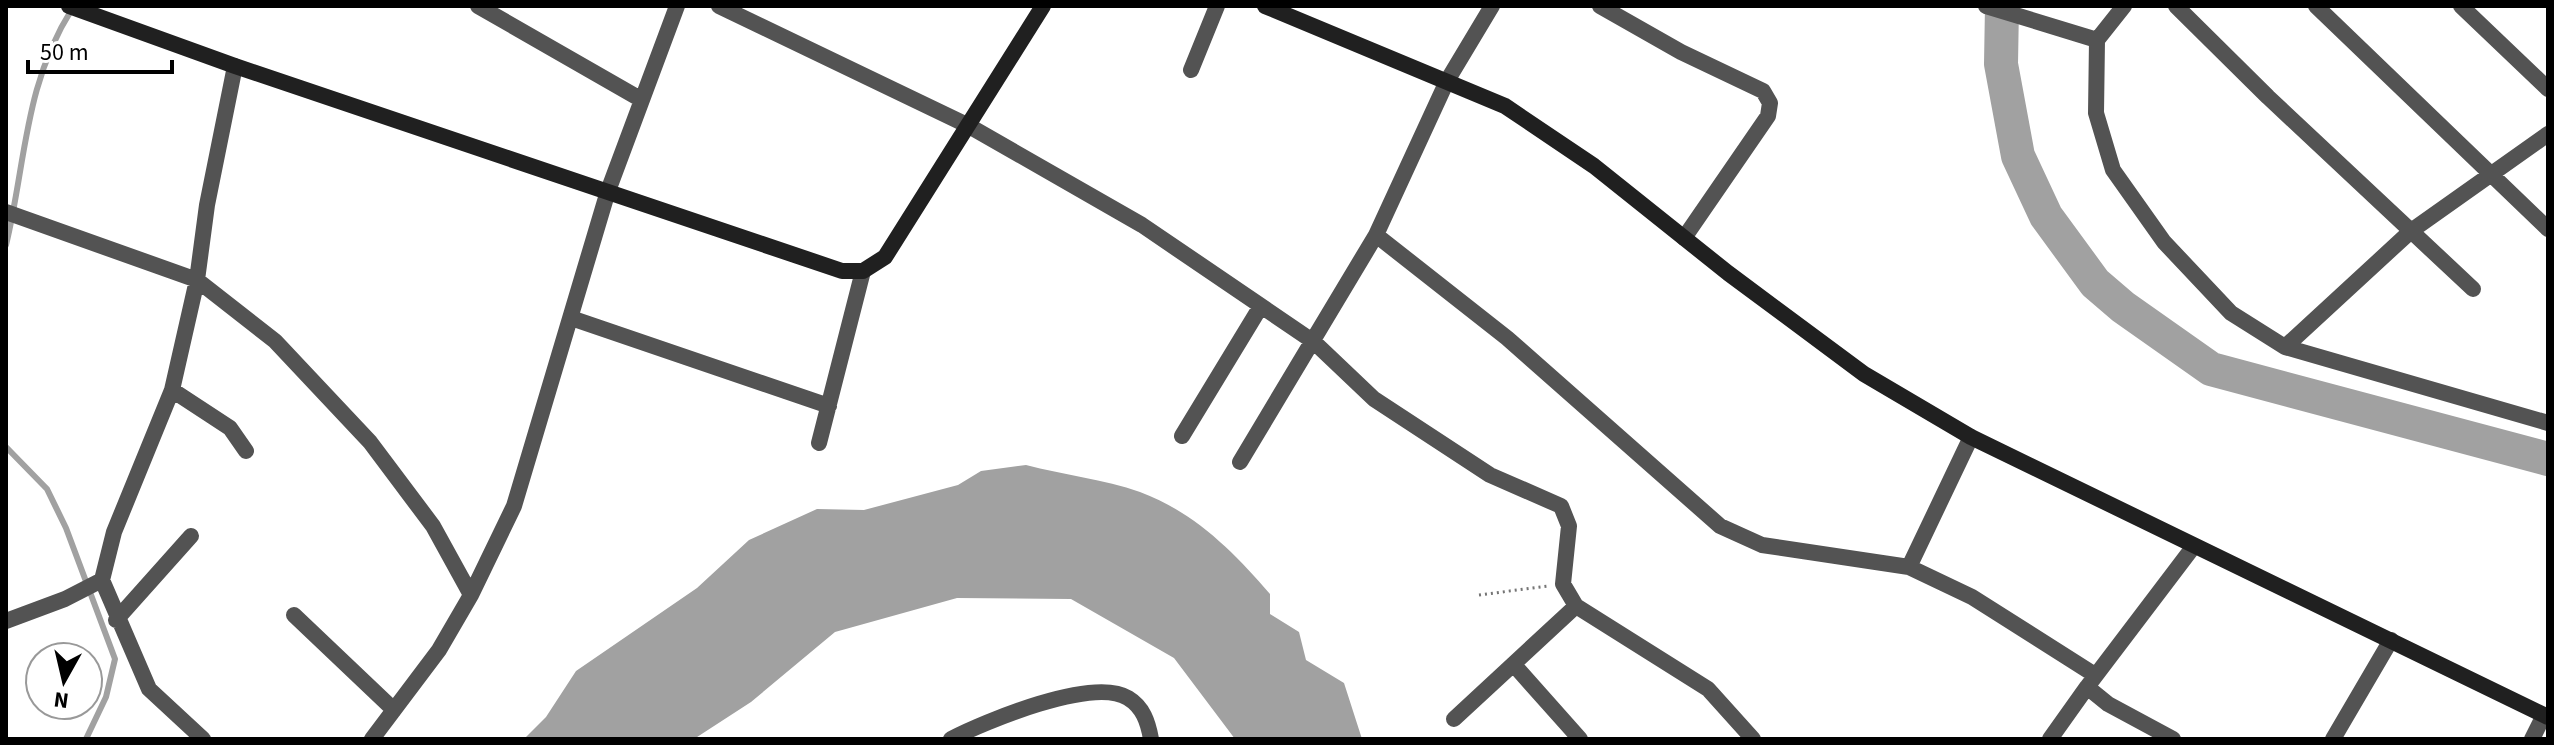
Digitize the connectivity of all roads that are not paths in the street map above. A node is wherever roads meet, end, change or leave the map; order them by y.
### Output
1 (478, 6) edge
2 (677, 6) edge
3 (719, 6) edge
4 (1043, 6) edge
5 (1217, 6) edge
6 (1265, 6) edge
7 (1492, 6) edge
8 (1600, 6) edge
9 (1986, 6) edge
10 (2124, 6) edge
11 (2176, 6) edge
12 (2316, 6) edge
13 (2461, 6) edge
14 (82, 9) edge
15 (2097, 40) junction
16 (235, 66) junction
17 (1191, 70) dead end
18 (1447, 81) junction
19 (2548, 89) edge
20 (642, 100) junction
21 (969, 126) junction
22 (2548, 134) edge
23 (2489, 175) junction
24 (608, 191) junction
25 (13, 214) edge
26 (2548, 229) edge
27 (2411, 231) junction
28 (1376, 235) junction
29 (1684, 238) junction
30 (863, 271) junction
31 (197, 280) junction
32 (2473, 289) dead end
33 (1261, 306) junction
34 (571, 318) junction
35 (1314, 342) junction
36 (2285, 347) junction
37 (172, 390) junction
38 (829, 406) junction
39 (2548, 423) edge
40 (1182, 436) dead end
41 (1971, 437) junction
42 (819, 443) dead end
43 (246, 451) dead end
44 (1240, 462) dead end
45 (191, 536) dead end
46 (2194, 546) junction
47 (1909, 567) junction
48 (98, 582) junction
49 (471, 595) junction
50 (1576, 606) junction
51 (294, 615) dead end
52 (116, 620) junction
53 (6, 621) edge
54 (2391, 640) junction
55 (1515, 666) junction
56 (2091, 681) junction
57 (394, 710) junction
58 (2546, 716) edge
59 (1454, 719) dead end
60 (203, 739) edge
61 (372, 739) edge
62 (951, 739) edge
63 (1151, 739) edge
64 (1580, 739) edge
65 (1753, 739) edge
66 (2050, 739) edge
67 (2173, 739) edge
68 (2333, 739) edge
69 (2532, 739) edge

1 - 20 street
2 - 20 street
3 - 21 street
4 - 21 street
5 - 17 street
6 - 18 street
7 - 18 street
8 - 29 street
9 - 15 street
10 - 15 street
11 - 27 street
12 - 23 street
13 - 19 street
14 - 16 street
15 - 36 street
16 - 24 street
16 - 31 street
18 - 28 street
18 - 29 street
20 - 24 street
21 - 30 street
21 - 33 street
22 - 23 street
23 - 26 street
23 - 27 street
24 - 30 street
24 - 34 street
25 - 31 street
27 - 32 street
27 - 36 street
28 - 35 street
28 - 47 street
29 - 41 street
30 - 38 street
31 - 37 street
31 - 49 street
33 - 35 street
33 - 40 street
34 - 38 street
34 - 49 street
35 - 44 street
35 - 50 street
36 - 39 street
37 - 43 street
37 - 48 street
38 - 42 street
41 - 46 street
41 - 47 street
45 - 52 street
46 - 54 street
46 - 56 street
47 - 56 street
48 - 52 street
48 - 53 street
49 - 57 street
50 - 55 street
50 - 65 street
51 - 57 street
52 - 60 street
54 - 58 street
54 - 68 street
55 - 59 street
55 - 64 street
56 - 66 street
56 - 67 street
57 - 61 street
58 - 69 street
62 - 63 street

